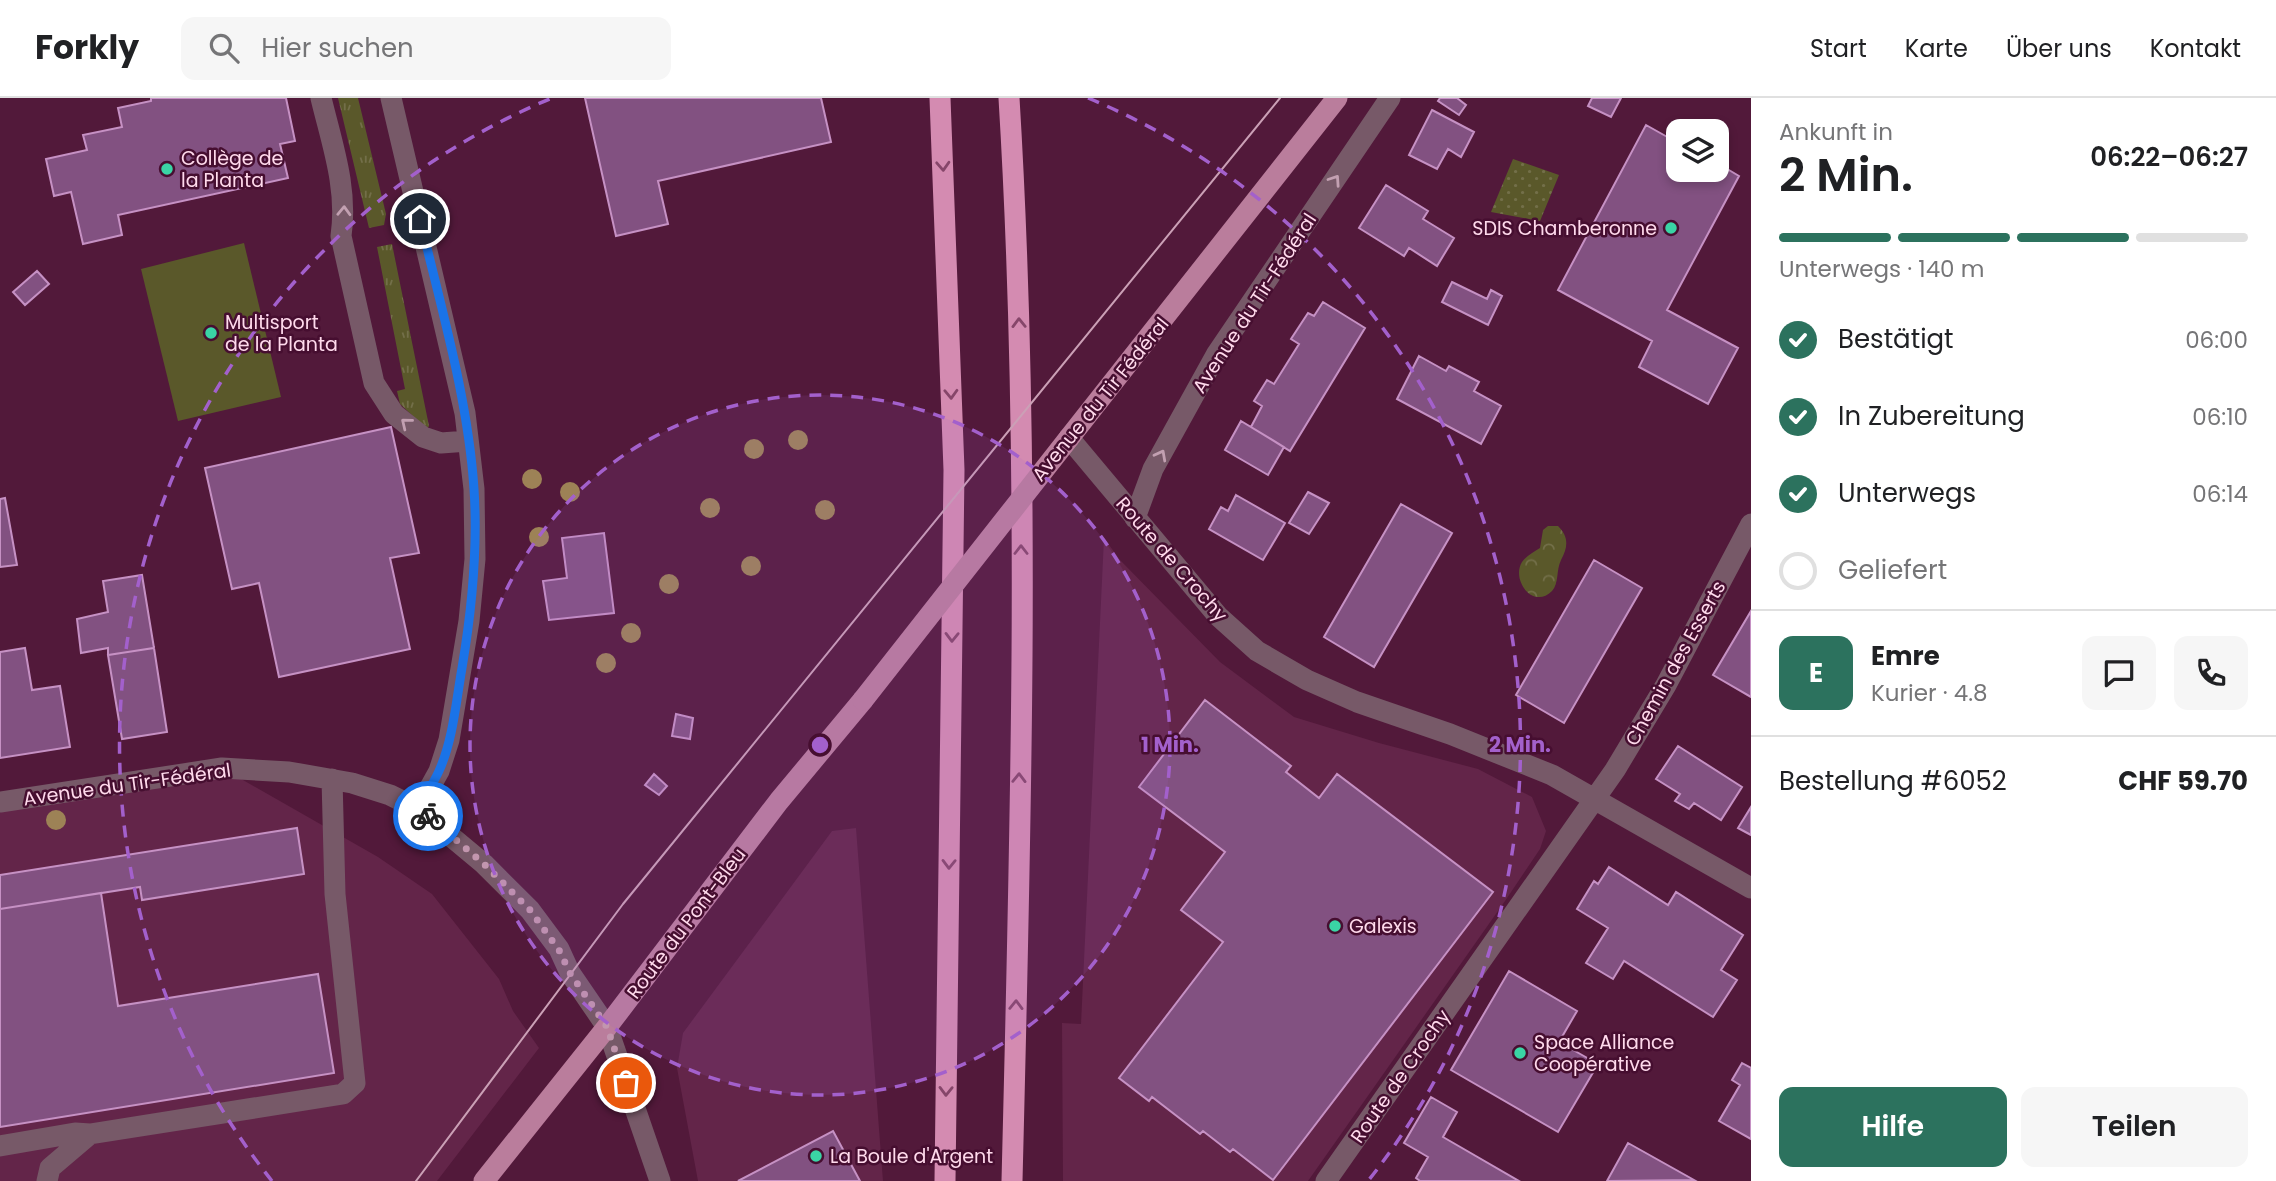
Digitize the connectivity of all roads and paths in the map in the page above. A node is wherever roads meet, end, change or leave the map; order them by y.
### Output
1 (321, 98) edge
2 (391, 98) edge
3 (940, 98) edge
4 (1009, 98) edge
5 (1337, 98) edge
6 (1390, 98) edge
7 (1069, 438) junction
8 (468, 441) junction
9 (1135, 518) junction
10 (1751, 524) edge
11 (863, 700) joint
12 (331, 779) junction
13 (1594, 799) junction
14 (0, 802) edge
15 (418, 809) junction
16 (1751, 888) edge
17 (607, 1027) junction
18 (1015, 1073) junction
19 (90, 1134) junction
20 (0, 1146) edge
21 (47, 1181) edge
22 (484, 1181) edge
23 (660, 1181) edge
24 (945, 1181) edge
25 (1012, 1181) edge
26 (1017, 1181) edge
27 (1326, 1181) edge

8 -> 1 street
2 - 8 street
3 -> 24 highway
18 -> 4 highway
5 - 7 main road, Avenue du Tir Fédéral
9 -> 6 street, Avenue du Tir-Fédéral
7 - 9 street, Route de Crochy
7 - 11 main road, Avenue du Tir Fédéral, bridge
8 - 15 street
9 - 13 street, Route de Crochy
10 - 13 street, Chemin des Esserts
11 - 17 main road, Route du Pont-Bleu
12 - 14 street, Avenue du Tir-Fédéral
12 - 15 street, Avenue du Tir-Fédéral
12 - 19 street
13 - 16 street, Route de Crochy
13 - 27 street, Route de Crochy
15 - 17 street, Avenue du Tir-Fédéral
17 - 22 main road, Route du Pont-Bleu
17 - 23 street, Avenue du Tir-Fédéral
18 - 25 highway
18 - 26 highway
19 - 20 street
19 - 21 street

